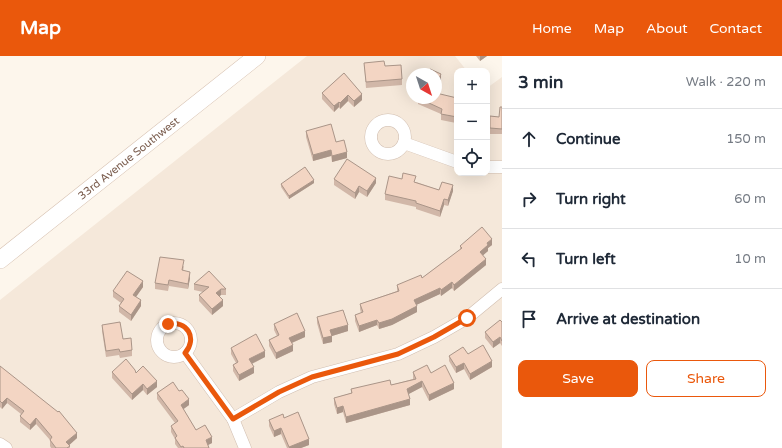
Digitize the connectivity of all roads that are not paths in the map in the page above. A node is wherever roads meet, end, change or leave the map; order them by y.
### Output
1 (257, 56) edge
2 (404, 142) dead end
3 (454, 161) edge
4 (490, 167) edge
5 (502, 167) edge
6 (0, 260) edge
7 (502, 289) edge
8 (185, 353) dead end
9 (233, 419) junction
10 (0, 444) edge
11 (6, 448) edge
12 (245, 448) edge

1 - 6 street, 33rd Avenue Southwest
2 - 3 street
4 - 5 street
7 - 9 street
8 - 9 street
9 - 12 street
10 - 11 street

